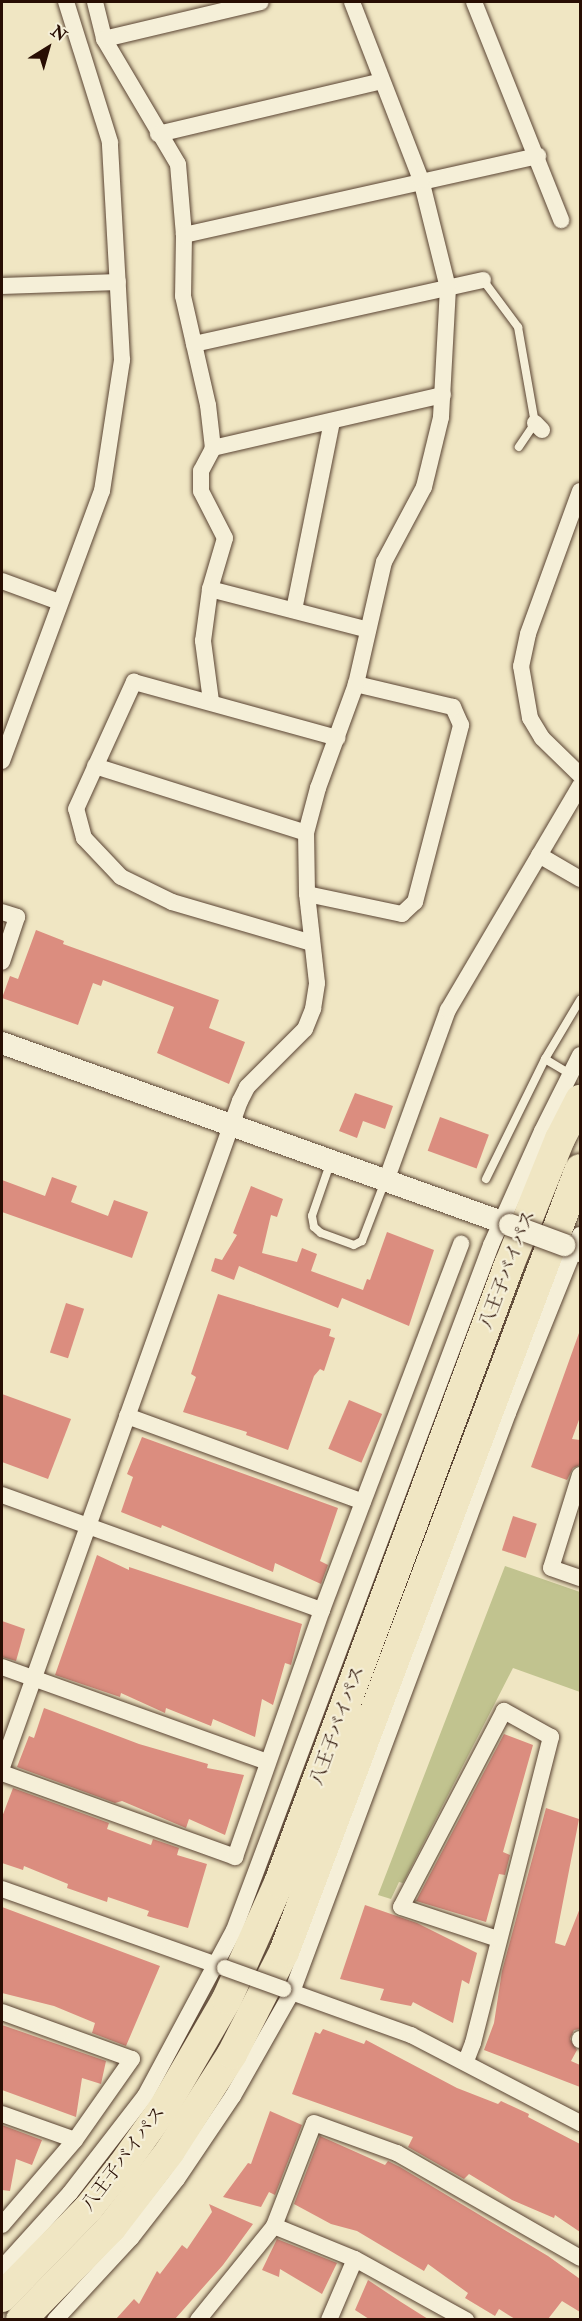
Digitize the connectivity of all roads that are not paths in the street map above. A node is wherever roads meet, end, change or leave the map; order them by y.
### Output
1 (66, 2) edge
2 (94, 2) edge
3 (261, 2) edge
4 (352, 2) edge
5 (474, 2) edge
6 (104, 39) junction
7 (382, 81) junction
8 (158, 134) junction
9 (538, 156) junction
10 (421, 180) junction
11 (561, 220) dead end
12 (184, 235) junction
13 (483, 280) joint
14 (118, 282) junction
15 (2, 286) edge
16 (448, 288) junction
17 (194, 344) junction
18 (443, 395) junction
19 (332, 422) junction
20 (519, 447) dead end
21 (213, 448) junction
22 (580, 491) edge
23 (2, 581) edge
24 (210, 589) junction
25 (59, 602) junction
26 (294, 610) junction
27 (368, 630) junction
28 (356, 684) junction
29 (212, 701) junction
30 (337, 738) junction
31 (2, 761) edge
32 (95, 766) junction
33 (580, 776) edge
34 (580, 786) edge
35 (306, 833) junction
36 (539, 855) junction
37 (580, 879) edge
38 (307, 894) junction
39 (2, 912) edge
40 (312, 943) junction
41 (2, 962) edge
42 (580, 1000) edge
43 (2, 1043) edge
44 (580, 1055) edge
45 (545, 1059) junction
46 (575, 1087) edge
47 (231, 1126) junction
48 (331, 1161) junction
49 (580, 1169) edge
50 (486, 1179) dead end
51 (386, 1181) junction
52 (505, 1223) junction
53 (461, 1244) dead end
54 (575, 1245) edge
55 (411, 1377) junction
56 (438, 1387) junction
57 (127, 1416) junction
58 (580, 1475) edge
59 (2, 1494) edge
60 (363, 1502) junction
61 (88, 1526) junction
62 (580, 1578) edge
63 (322, 1610) junction
64 (2, 1667) edge
65 (33, 1678) junction
66 (268, 1762) junction
67 (2, 1767) edge
68 (2, 1773) edge
69 (2, 1889) edge
70 (498, 1939) junction
71 (221, 1967) junction
72 (287, 1991) junction
73 (2, 2012) edge
74 (466, 2061) junction
75 (2, 2114) edge
76 (580, 2123) edge
77 (75, 2139) junction
78 (2, 2223) edge
79 (274, 2226) junction
80 (580, 2258) edge
81 (355, 2259) junction
82 (2, 2268) edge
83 (2, 2297) edge
84 (21, 2319) edge
85 (55, 2319) edge
86 (198, 2319) edge
87 (329, 2319) edge
88 (466, 2319) edge

1 - 14 street
2 - 6 street
3 - 6 street
4 - 7 street
5 - 9 street
6 - 8 street
7 - 8 street
7 - 10 street
8 - 12 street
9 - 10 street
9 - 11 street
10 - 12 street
10 - 16 street
12 - 17 street
13 - 16 street
13 - 20 lane
14 - 15 street
14 - 25 street
16 - 17 street
16 - 18 street
17 - 21 street
18 - 19 street
18 - 27 street
19 - 21 street
19 - 26 street
21 - 24 street
22 - 33 street
23 - 25 street
24 - 26 street
24 - 29 street
25 - 31 street
26 - 27 street
27 - 28 street
28 - 30 street
28 - 38 street
29 - 30 street
29 - 32 street
30 - 35 street
32 - 35 street
32 - 40 street
34 - 36 street
35 - 38 street
36 - 37 street
36 - 51 street
38 - 40 street
39 - 41 street
40 - 47 street
42 - 45 lane
43 - 47 street
44 - 46 street
45 - 46 lane
45 - 50 lane
46 - 52 street
46 - 83 highway, 八王子バイパス
47 - 48 street
47 - 57 street
48 - 51 street
48 - 51 lane
49 - 84 highway, 八王子バイパス
51 - 52 street
52 - 54 street, bridge
52 - 56 street
53 - 55 street
54 - 72 street
55 - 56 street
55 - 60 street
56 - 71 street
57 - 60 street
57 - 61 street
58 - 62 street
59 - 61 street
60 - 63 street
61 - 63 street
61 - 65 street
63 - 66 street
64 - 65 street
65 - 66 street
65 - 67 street
66 - 68 street
69 - 71 street
70 - 70 street
70 - 74 street
71 - 72 street, bridge
71 - 82 street
72 - 74 street
72 - 85 street
73 - 77 street
74 - 76 street
75 - 77 street
77 - 78 street
79 - 80 street
79 - 81 street
79 - 86 street
81 - 87 street
81 - 88 street

